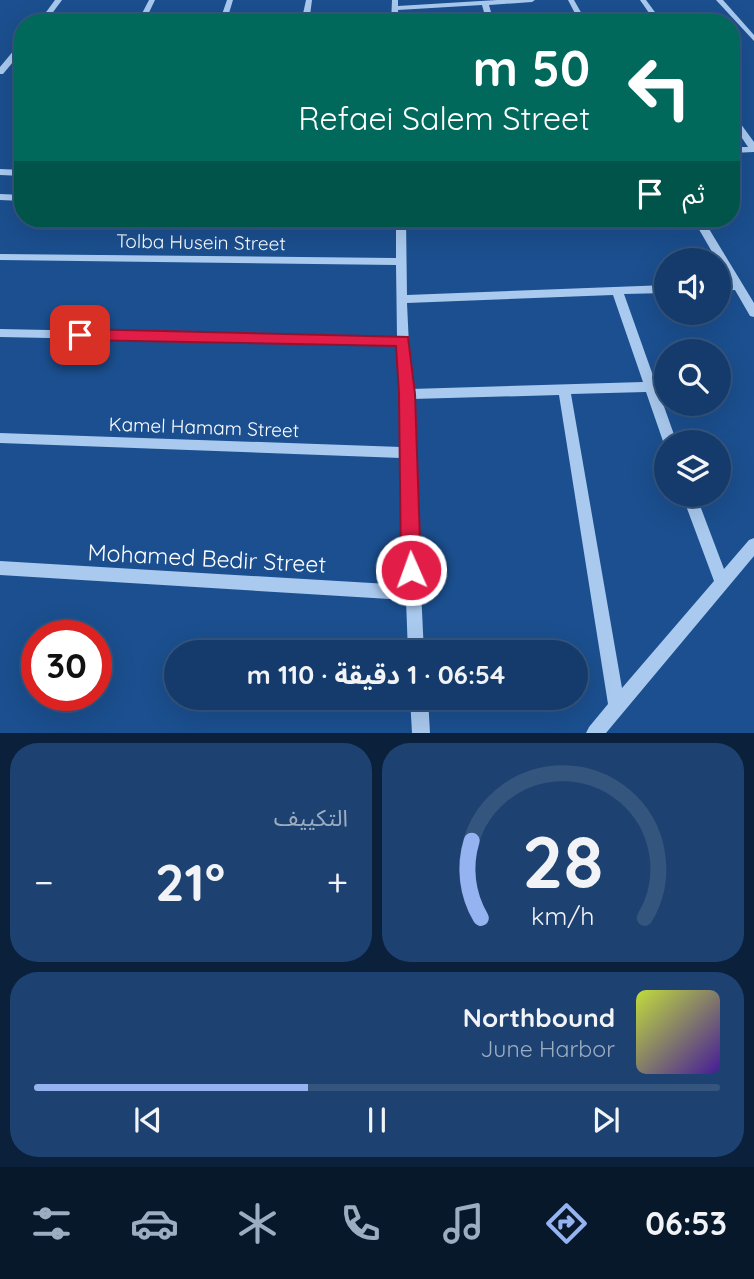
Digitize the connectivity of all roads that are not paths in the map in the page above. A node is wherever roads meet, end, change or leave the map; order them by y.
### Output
1 (60, 0) edge
2 (533, 0) edge
3 (719, 0) edge
4 (508, 1) edge
5 (485, 3) junction
6 (395, 4) edge
7 (48, 14) edge
8 (488, 14) edge
9 (732, 14) edge
10 (740, 23) edge
11 (754, 39) edge
12 (14, 59) edge
13 (0, 72) edge
14 (740, 129) edge
15 (754, 149) edge
16 (401, 228) edge
17 (703, 228) edge
18 (0, 257) edge
19 (402, 262) junction
20 (731, 286) edge
21 (737, 286) junction
22 (654, 290) edge
23 (617, 291) junction
24 (401, 299) junction
25 (754, 313) edge
26 (0, 333) edge
27 (403, 341) junction
28 (649, 387) junction
29 (564, 390) junction
30 (407, 394) junction
31 (665, 430) edge
32 (0, 438) edge
33 (407, 453) junction
34 (694, 507) edge
35 (754, 545) edge
36 (0, 568) edge
37 (722, 583) junction
38 (411, 593) junction
39 (414, 640) edge
40 (617, 707) junction
41 (420, 710) edge
42 (421, 733) edge
43 (595, 733) edge

1 - 7 street
2 - 4 street
3 - 9 street
4 - 5 street
5 - 6 street
5 - 8 street
10 - 11 street
12 - 13 street
14 - 15 street
16 - 19 street
17 - 21 street
18 - 19 street, Tolba Husein Street
19 - 24 street
20 - 21 street
21 - 25 street
22 - 23 street
23 - 24 street
23 - 28 street
24 - 27 street
26 - 27 street
27 - 30 street
28 - 29 street
28 - 31 street
29 - 30 street
29 - 40 street
30 - 33 street
32 - 33 street, Kamel Hamam Street
33 - 38 street
34 - 37 street
35 - 37 street
36 - 38 street, Mohamed Bedir Street
37 - 40 street
38 - 39 street
40 - 43 street
41 - 42 street

